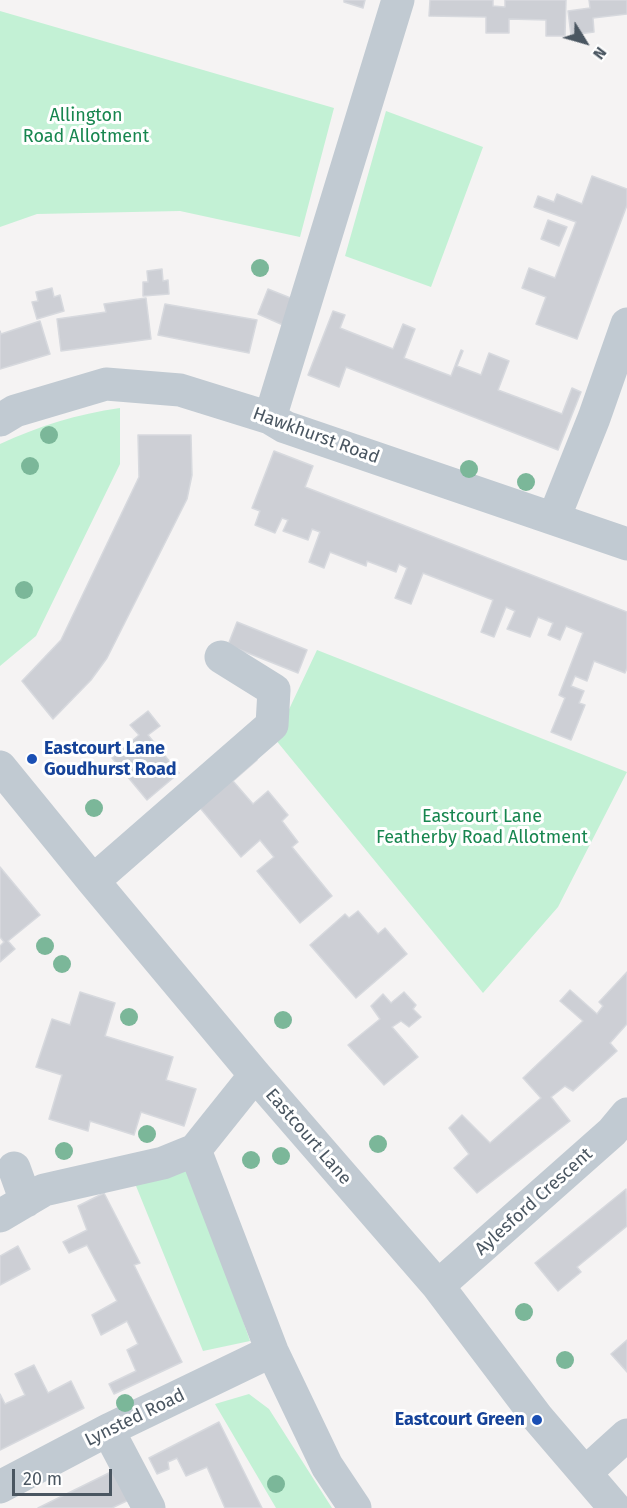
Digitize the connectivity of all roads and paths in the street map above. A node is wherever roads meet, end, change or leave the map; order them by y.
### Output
1 (398, 0) edge
2 (627, 324) edge
3 (270, 418) junction
4 (0, 420) edge
5 (554, 518) junction
6 (627, 544) edge
7 (221, 657) dead end
8 (0, 767) edge
9 (93, 881) junction
10 (255, 1075) junction
11 (627, 1114) edge
12 (195, 1150) junction
13 (14, 1168) dead end
14 (13, 1208) edge
15 (438, 1286) junction
16 (272, 1352) junction
17 (108, 1430) junction
18 (627, 1435) edge
19 (585, 1473) junction
20 (0, 1487) edge
21 (149, 1508) edge
22 (355, 1508) edge
23 (615, 1508) edge

1 - 3 street
2 - 5 street
3 - 4 street, Hawkhurst Road
3 - 5 street, Hawkhurst Road
5 - 6 street, Hawkhurst Road
7 - 9 street
8 - 9 street, Eastcourt Lane
9 - 10 street, Eastcourt Lane
10 - 12 street
10 - 15 street, Eastcourt Lane
11 - 15 street, Aylesford Crescent
12 - 14 street
12 - 16 street
13 - 14 street
15 - 19 street, Eastcourt Lane
16 - 17 street, Lynsted Road
16 - 22 street
17 - 20 street, Lynsted Road
17 - 21 street
18 - 19 street
19 - 23 street, Eastcourt Lane

